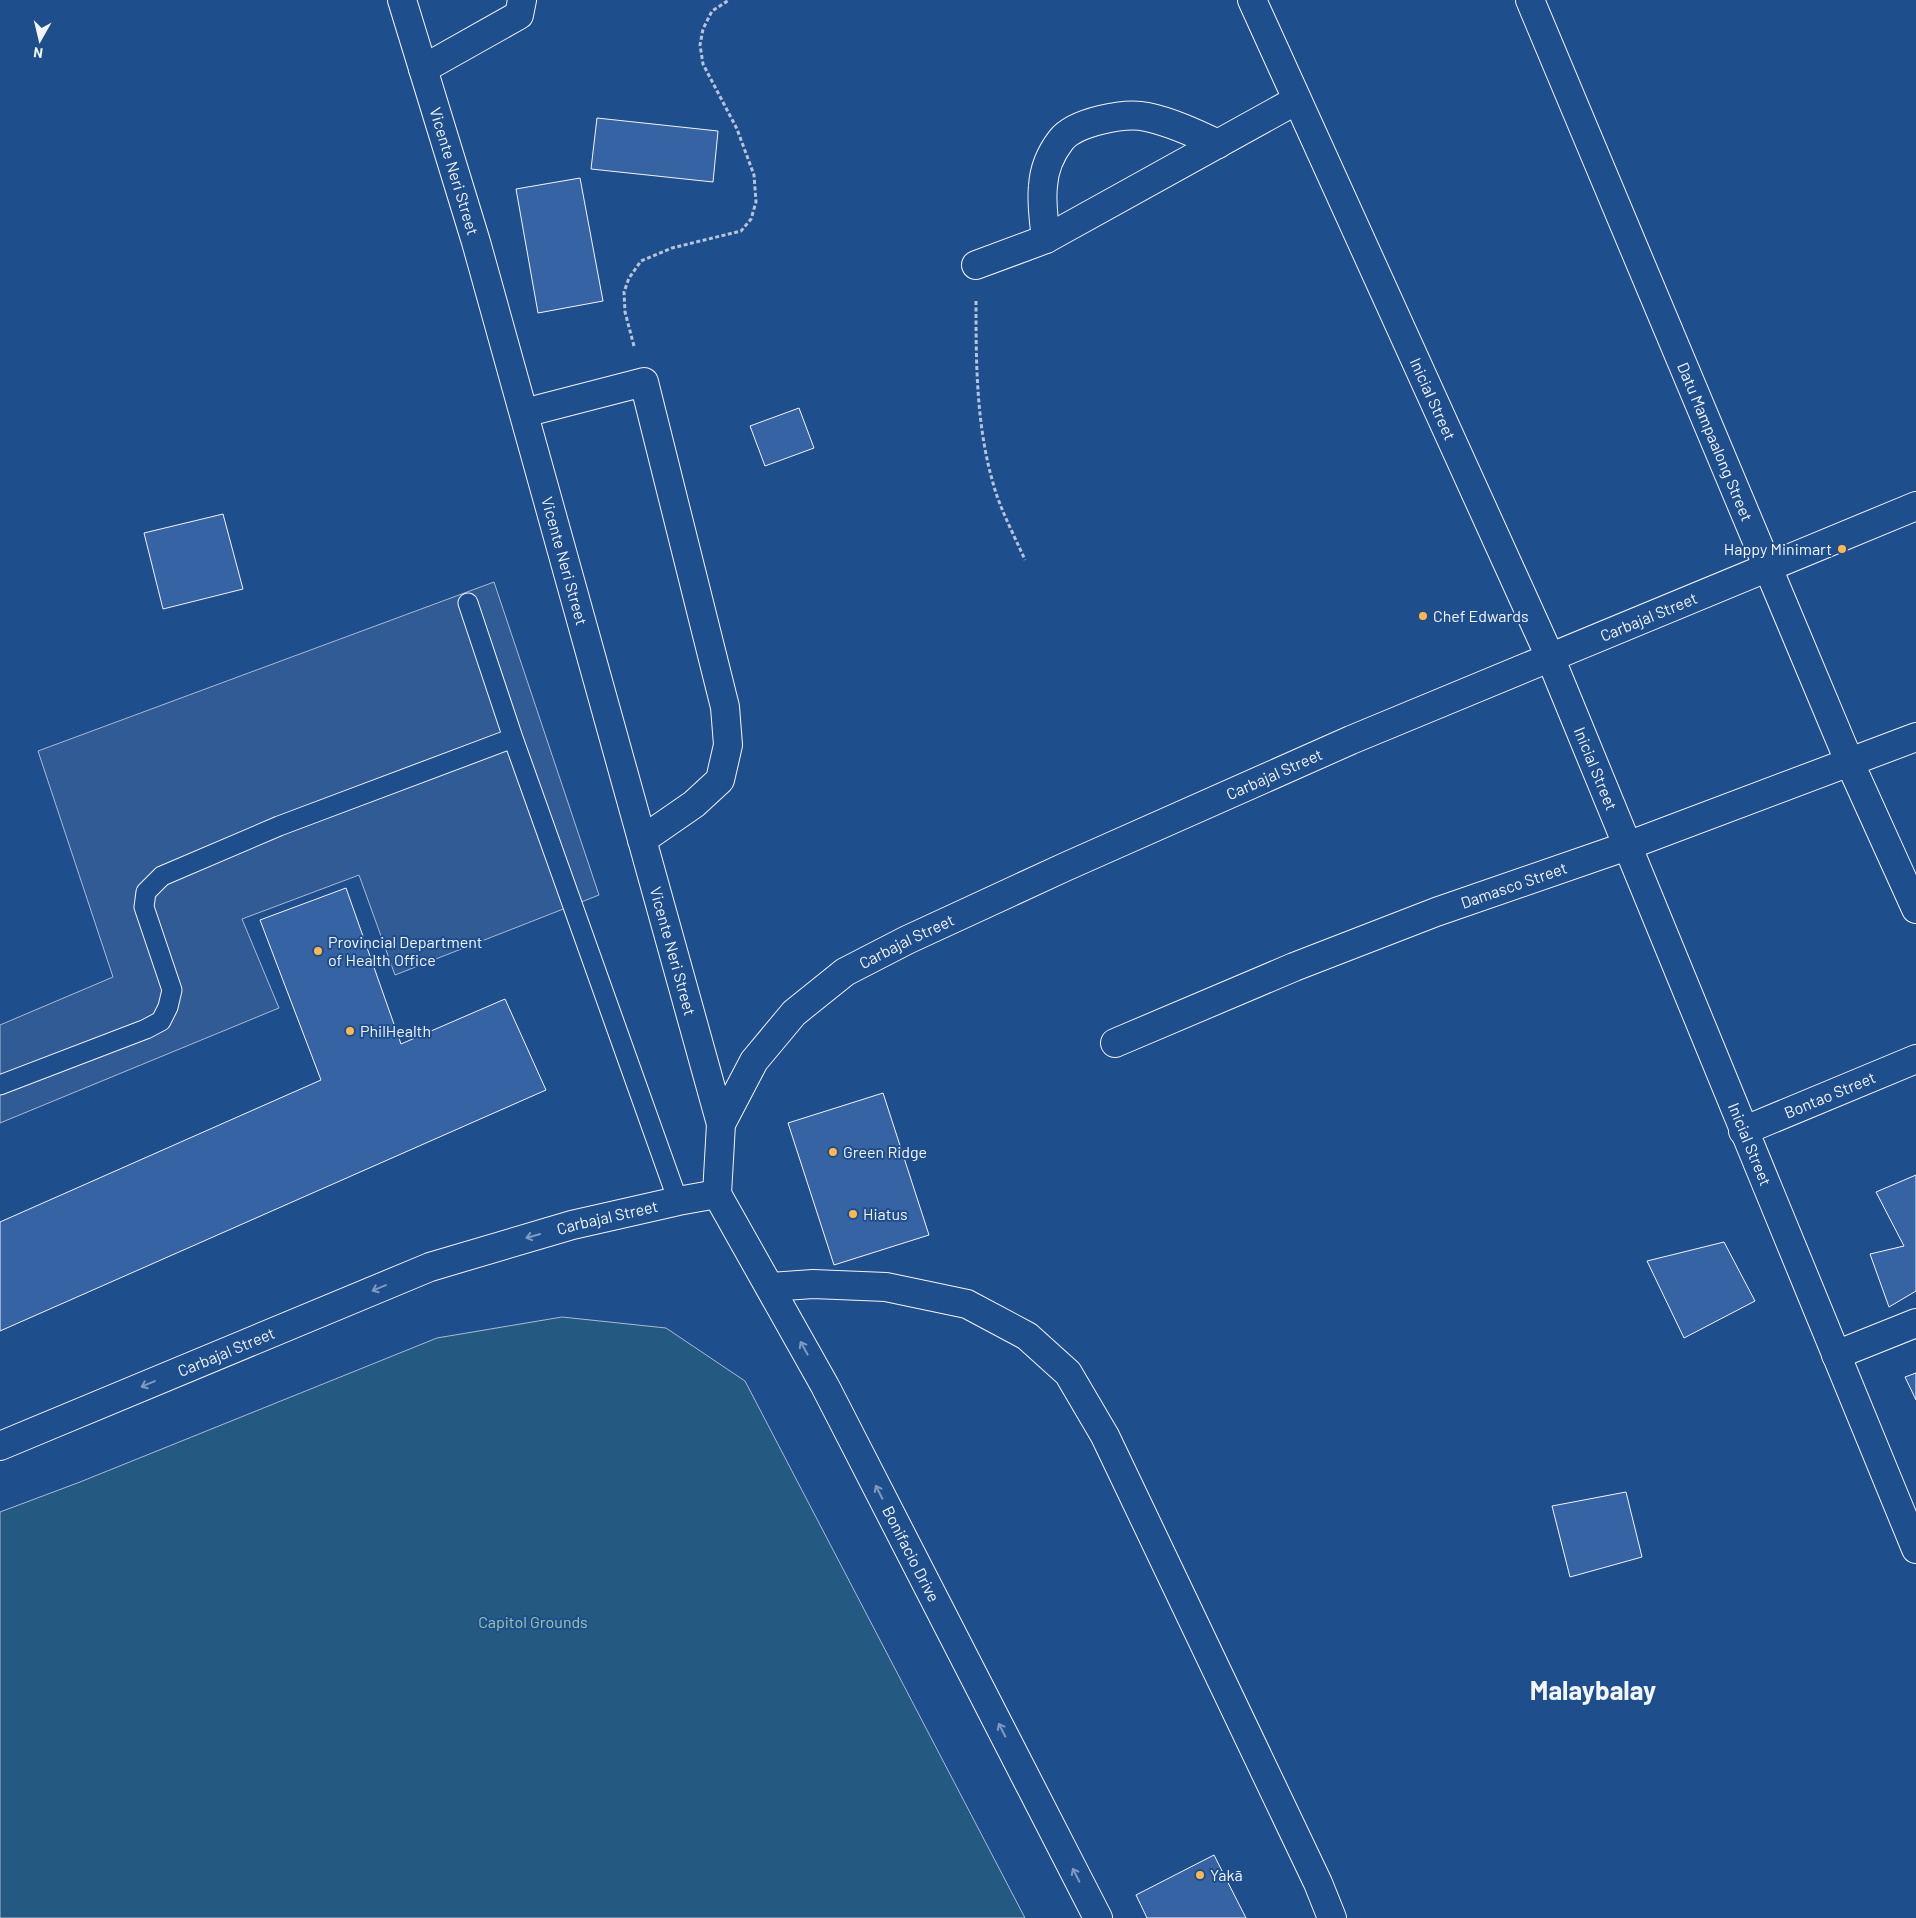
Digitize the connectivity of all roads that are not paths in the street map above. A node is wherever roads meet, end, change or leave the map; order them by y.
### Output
1 (402, 0) edge
2 (522, 0) edge
3 (1252, 0) edge
4 (1530, 0) edge
5 (423, 69) junction
6 (1297, 100) junction
7 (1218, 144) junction
8 (1046, 239) junction
9 (976, 266) road end
10 (524, 412) junction
11 (1916, 506) edge
12 (1769, 567) junction
13 (468, 603) dead end
14 (1550, 657) junction
15 (1916, 736) edge
16 (513, 738) junction
17 (1849, 761) junction
18 (642, 840) junction
19 (1627, 846) junction
20 (1916, 909) edge
21 (1116, 1043) dead end
22 (1916, 1059) edge
23 (0, 1085) edge
24 (721, 1124) junction
25 (1744, 1131) junction
26 (717, 1194) junction
27 (678, 1201) junction
28 (770, 1287) junction
29 (1916, 1322) edge
30 (1836, 1355) junction
31 (0, 1446) edge
32 (1916, 1549) edge
33 (1098, 1918) edge
34 (1332, 1918) edge

1 - 5 street, Vicente Neri Street
2 - 5 street
3 - 6 street, Inicial Street
4 - 12 street, Datu Mampaalong Street
5 - 10 street, Vicente Neri Street
6 - 7 street
6 - 14 street, Inicial Street
7 - 8 street
7 - 8 street
8 - 9 street
10 - 18 street, Vicente Neri Street
10 - 18 street
11 - 12 street, Carbajal Street
12 - 14 street, Carbajal Street
12 - 17 street, Datu Mampaalong Street
13 - 16 lane
14 - 19 street, Inicial Street
14 - 24 street, Carbajal Street
15 - 17 street, Damasco Street
16 - 23 lane
16 - 27 lane
17 - 19 street, Damasco Street
17 - 20 street, Datu Mampaalong Street
18 - 24 street, Vicente Neri Street
19 - 21 street, Damasco Street
19 - 25 street, Inicial Street
22 - 25 street, Bontao Street
24 - 26 street, Carbajal Street
25 - 30 street, Inicial Street
26 - 27 street, Carbajal Street
26 - 28 street, Bonifacio Drive
27 -> 31 street, Carbajal Street
33 -> 28 street, Bonifacio Drive
28 - 34 street
29 - 30 street
30 - 32 street, Inicial Street

